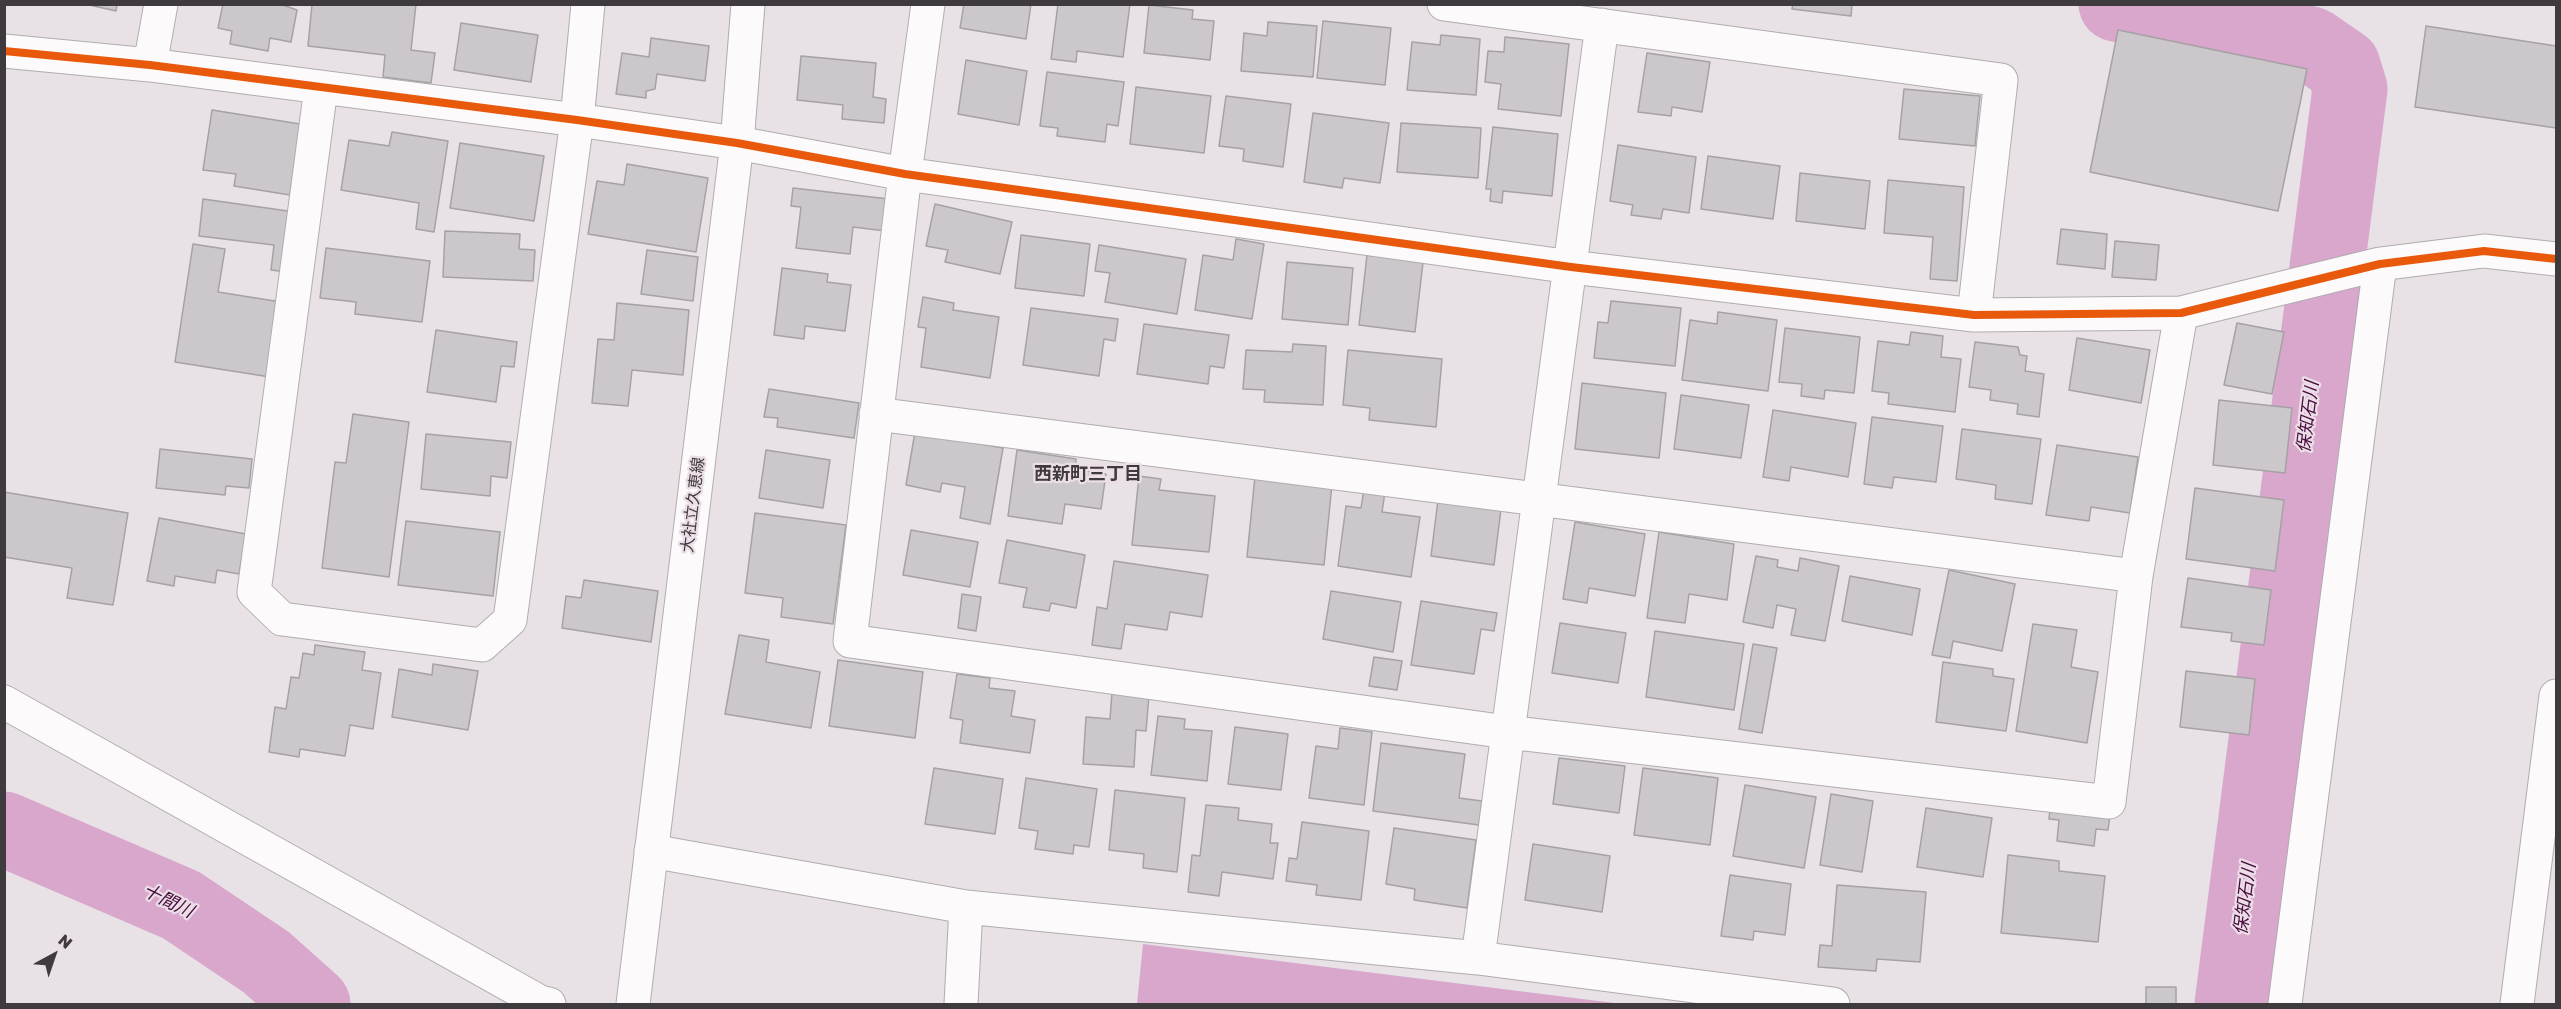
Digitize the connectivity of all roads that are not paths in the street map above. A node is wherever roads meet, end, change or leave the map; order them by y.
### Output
1 (160, 4) edge
2 (588, 4) edge
3 (748, 4) edge
4 (928, 4) edge
5 (1444, 4) edge
6 (1602, 25) junction
7 (4, 51) edge
8 (150, 65) junction
9 (321, 88) junction
10 (577, 120) junction
11 (737, 143) junction
12 (905, 174) junction
13 (2556, 259) edge
14 (2380, 264) junction
15 (1571, 267) junction
16 (2181, 314) junction
17 (1974, 315) junction
18 (876, 414) junction
19 (1538, 499) junction
20 (2136, 576) junction
21 (2556, 696) edge
22 (4, 702) edge
23 (1508, 732) junction
24 (651, 851) junction
25 (966, 907) junction
26 (1478, 957) junction
27 (549, 1005) edge
28 (633, 1005) edge
29 (961, 1005) edge
30 (1833, 1005) edge
31 (2285, 1005) edge
32 (2517, 1005) edge

1 - 8 street
2 - 10 street
3 - 11 street, 大社立久恵線
4 - 12 street
5 - 6 street
6 - 15 street
6 - 17 street
7 - 8 street
8 - 9 street
9 - 10 street
9 - 10 street
10 - 11 street
11 - 12 street
11 - 24 street, 大社立久恵線
12 - 15 street
12 - 18 street
13 - 14 street
14 - 16 street
14 - 31 street
15 - 17 street
15 - 19 street
16 - 17 street
16 - 20 street
18 - 19 street
18 - 23 street
19 - 20 street
19 - 23 street
20 - 23 street
21 - 32 street
22 - 27 street
23 - 26 street
24 - 25 street
24 - 28 street, 大社立久恵線
25 - 26 street
25 - 29 street
26 - 30 street

